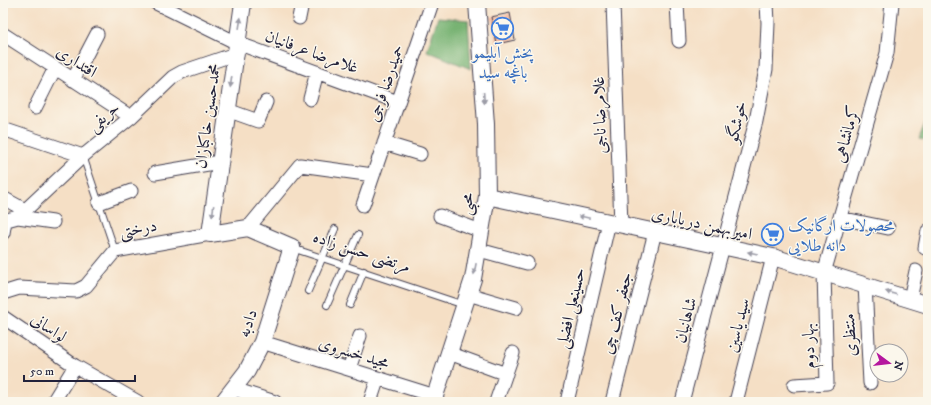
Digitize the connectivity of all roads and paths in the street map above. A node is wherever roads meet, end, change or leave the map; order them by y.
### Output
1 (156, 3) edge
2 (243, 3) edge
3 (302, 3) edge
4 (432, 3) edge
5 (477, 3) edge
6 (613, 3) edge
7 (677, 3) edge
8 (767, 3) edge
9 (892, 3) edge
10 (299, 18) dead end
11 (3, 34) edge
12 (97, 34) dead end
13 (679, 41) dead end
14 (236, 49) junction
15 (55, 68) junction
16 (317, 72) junction
17 (73, 80) junction
18 (310, 98) dead end
19 (266, 102) dead end
20 (398, 102) junction
21 (34, 108) dead end
22 (227, 110) junction
23 (131, 117) junction
24 (3, 129) edge
25 (384, 143) junction
26 (420, 154) dead end
27 (84, 156) junction
28 (220, 162) junction
29 (155, 173) dead end
30 (373, 175) junction
31 (131, 191) dead end
32 (487, 196) junction
33 (3, 198) edge
34 (99, 203) junction
35 (363, 205) dead end
36 (440, 216) dead end
37 (840, 218) junction
38 (11, 220) edge
39 (53, 222) dead end
40 (615, 223) junction
41 (248, 228) junction
42 (888, 228) dead end
43 (335, 229) dead end
44 (481, 231) junction
45 (928, 231) edge
46 (655, 232) junction
47 (210, 234) junction
48 (358, 235) dead end
49 (722, 246) junction
50 (292, 247) junction
51 (925, 248) dead end
52 (479, 250) junction
53 (115, 251) junction
54 (773, 257) junction
55 (322, 258) junction
56 (527, 264) dead end
57 (346, 265) junction
58 (916, 270) dead end
59 (364, 271) junction
60 (824, 273) junction
61 (865, 285) junction
62 (308, 291) dead end
63 (3, 292) edge
64 (910, 299) junction
65 (467, 300) junction
66 (928, 304) edge
67 (327, 305) dead end
68 (350, 305) dead end
69 (516, 308) dead end
70 (3, 317) edge
71 (360, 336) dead end
72 (262, 342) junction
73 (449, 353) junction
74 (512, 353) dead end
75 (869, 363) edge
76 (75, 366) junction
77 (349, 369) junction
78 (506, 374) junction
79 (378, 378) junction
80 (794, 385) dead end
81 (234, 389) junction
82 (434, 399) edge
83 (53, 402) edge
84 (137, 402) edge
85 (224, 402) edge
86 (275, 402) edge
87 (370, 402) edge
88 (496, 402) edge
89 (567, 402) edge
90 (612, 402) edge
91 (682, 402) edge
92 (736, 402) edge

1 - 14 street, غلامرضا عرفانیان
14 -> 2 street, محمدحسین خاکبازان
3 - 10 street
4 - 20 street, حمیدرضا فرجی
5 -> 32 street, محبی
6 - 40 street, غلامرضا ناجی
7 - 13 street
8 - 49 street, خوشگو
9 - 37 street, کرمانشاهی
11 - 15 street, اقتداری
12 - 17 street
14 - 16 street, غلامرضا عرفانیان
14 -> 22 street, محمدحسین خاکبازان
14 - 23 street, حریفی
15 - 17 street, اقتداری
15 - 21 street
16 - 18 street
16 - 20 street, غلامرضا عرفانیان
17 - 23 street, اقتداری
19 - 22 street
20 - 25 street, حمیدرضا فرجی
22 - 28 street, محمدحسین خاکبازان
23 - 27 street, حریفی
24 - 27 street
25 - 26 street
25 - 30 street, حمیدرضا فرجی
27 - 34 lane
27 - 38 street, حریفی
28 - 29 street
28 -> 47 street, محمدحسین خاکبازان
30 - 35 street, حمیدرضا فرجی
30 - 41 street
31 - 34 street
40 -> 32 street, امیربهمن دریاباری
32 - 44 street, محبی
33 - 38 street
34 - 53 lane
36 - 44 street
37 - 42 street
37 - 60 street, کرمانشاهی
38 - 39 street
40 - 46 street, امیربهمن دریاباری
40 - 89 street, حسینعلی افضلی
41 - 47 street, درختی
41 - 50 street, مرتضی حسن زاده
43 - 55 lane
44 - 52 street, محبی
45 - 51 street
46 - 49 street, امیربهمن دریاباری
46 - 90 street, جعفر کف چی
47 - 53 street, درختی
48 - 57 lane
54 -> 49 street, امیربهمن دریاباری
49 - 91 street, شاهانیان
50 - 55 lane, مرتضی حسن زاده
50 - 72 street, دادبه
52 - 56 street
52 -> 65 street, محبی
53 - 63 street, درختی
54 - 60 street, امیربهمن دریاباری
54 - 92 street, سید یاسین
55 - 57 lane, مرتضی حسن زاده
55 - 62 lane
57 - 59 lane, مرتضی حسن زاده
57 - 67 lane
58 - 64 street
59 - 65 lane, مرتضی حسن زاده
59 - 68 lane
60 - 61 street, امیربهمن دریاباری
60 - 80 street, بهار دوم
64 -> 61 street, امیربهمن دریاباری
61 - 75 street, منتظری
64 - 66 street, امیربهمن دریاباری
65 - 69 street
65 - 73 street, محبی
70 - 76 street, لواسانی
71 - 77 street
72 - 77 street, مجید خسروی
72 - 81 street, دادبه
73 - 78 street
73 - 82 street, محبی
74 - 78 street
76 - 83 street
76 - 84 street, لواسانی
77 - 79 street, مجید خسروی
78 - 88 street
79 - 82 street, مجید خسروی
79 - 87 street
81 - 85 street, دادبه
81 - 86 street

